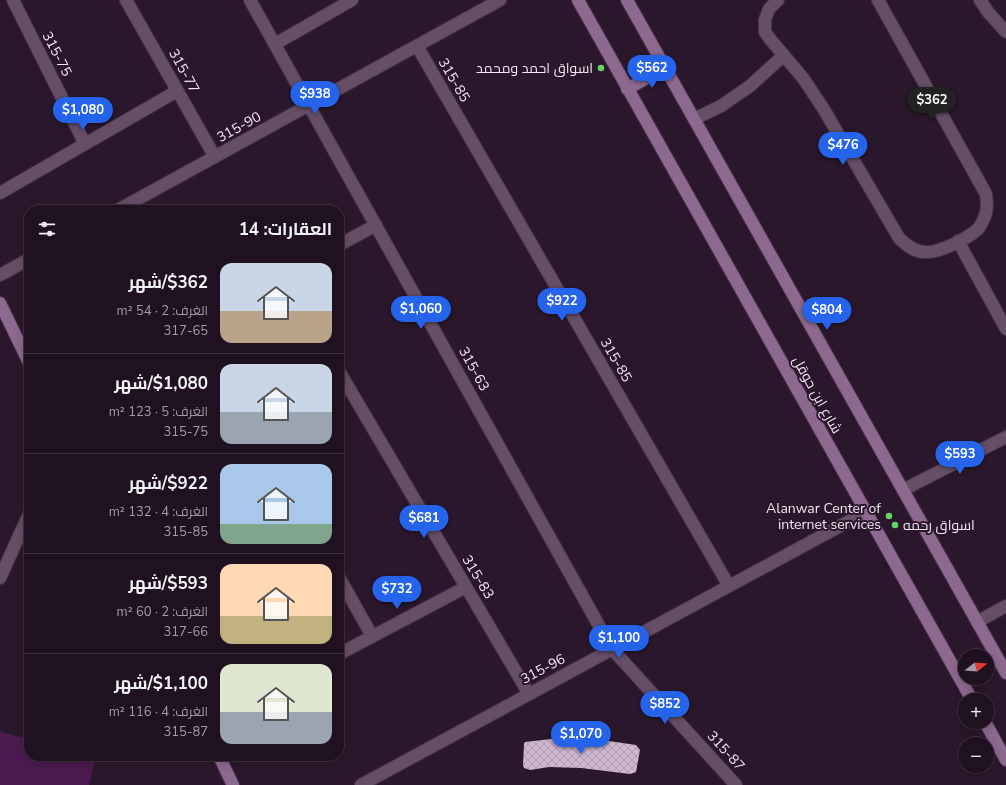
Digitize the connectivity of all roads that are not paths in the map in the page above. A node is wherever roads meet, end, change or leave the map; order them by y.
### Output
1 (13, 0) edge
2 (126, 0) edge
3 (250, 0) edge
4 (352, 0) edge
5 (500, 0) edge
6 (578, 0) edge
7 (627, 0) edge
8 (778, 0) edge
9 (878, 0) edge
10 (980, 0) edge
11 (1006, 32) edge
12 (275, 44) junction
13 (417, 46) junction
14 (784, 55) junction
15 (665, 68) junction
16 (627, 89) junction
17 (177, 91) junction
18 (309, 105) junction
19 (694, 118) junction
20 (85, 144) junction
21 (215, 157) junction
22 (0, 193) edge
23 (130, 205) edge
24 (376, 225) junction
25 (344, 242) edge
26 (958, 242) junction
27 (24, 262) edge
28 (0, 275) edge
29 (0, 303) edge
30 (1006, 329) edge
31 (24, 353) edge
32 (344, 380) edge
33 (1006, 437) edge
34 (903, 490) junction
35 (866, 512) junction
36 (24, 525) edge
37 (0, 578) edge
38 (344, 586) edge
39 (728, 586) junction
40 (466, 587) junction
41 (1006, 606) edge
42 (977, 622) junction
43 (372, 636) junction
44 (612, 649) junction
45 (344, 651) edge
46 (1006, 673) edge
47 (968, 693) edge
48 (529, 694) junction
49 (989, 729) edge
50 (1006, 760) edge
51 (221, 761) edge
52 (233, 785) edge
53 (361, 785) edge
54 (736, 785) edge

1 - 20 street, 315-75
2 - 17 street, 315-77
3 - 12 street, 315-63
4 - 12 street
5 - 13 street, 315-90
6 - 16 street, شارع ابن حوقل
7 - 15 street, شارع ابن حوقل
8 - 14 street
9 - 26 street
10 - 11 street
12 - 18 street, 315-63
13 - 18 street, 315-90
13 - 39 street, 315-85
14 - 19 street
14 - 26 street
15 - 16 street
15 - 19 street, شارع ابن حوقل
16 - 35 street, شارع ابن حوقل
17 - 20 street
17 - 21 street, 315-77
18 - 21 street, 315-90
18 - 24 street, 315-63
19 - 34 street, شارع ابن حوقل
20 - 22 street
21 - 23 street, 315-90
24 - 25 street
24 - 44 street, 315-63
26 - 30 street
27 - 28 street
29 - 31 street
32 - 40 street, 315-83
33 - 34 street
34 - 42 street, شارع ابن حوقل
35 - 39 street, 315-96
35 - 47 street, شارع ابن حوقل
36 - 37 street
38 - 43 street
39 - 44 street, 315-96
40 - 43 street
40 - 48 street, 315-83
41 - 42 street
42 - 46 street, شارع ابن حوقل
43 - 45 street
44 - 48 street, 315-96
44 - 54 street, 315-87
48 - 53 street, 315-96
49 - 50 street
51 - 52 street

